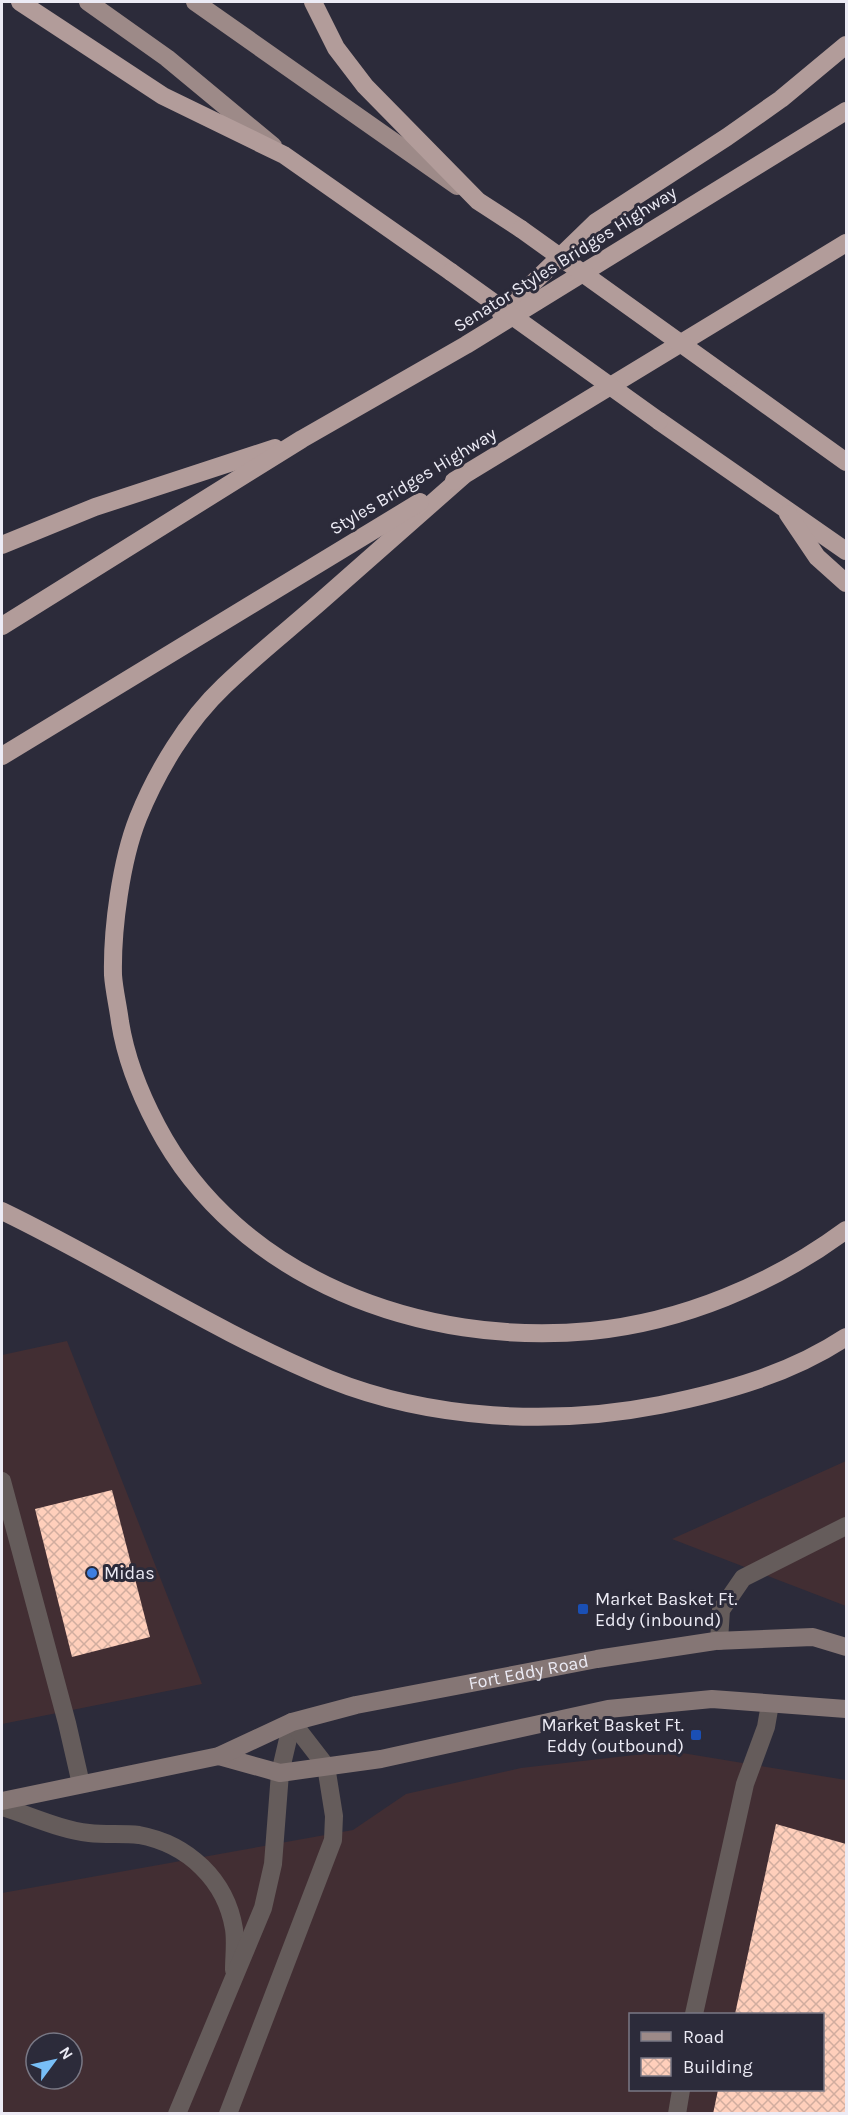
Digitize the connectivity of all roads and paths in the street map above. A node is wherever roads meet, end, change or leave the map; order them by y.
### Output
1 (20, 2) edge
2 (88, 2) edge
3 (195, 2) edge
4 (313, 2) edge
5 (846, 45) edge
6 (846, 111) edge
7 (284, 155) junction
8 (478, 201) junction
9 (846, 243) edge
10 (476, 338) junction
11 (302, 439) junction
12 (846, 462) edge
13 (463, 476) junction
14 (782, 505) junction
15 (2, 545) edge
16 (846, 551) edge
17 (846, 583) edge
18 (2, 626) edge
19 (2, 756) edge
20 (2, 1211) edge
21 (846, 1230) edge
22 (846, 1337) edge
23 (2, 1480) edge
24 (846, 1526) edge
25 (719, 1641) junction
26 (846, 1647) edge
27 (770, 1704) junction
28 (846, 1709) edge
29 (292, 1722) junction
30 (219, 1756) junction
31 (326, 1766) junction
32 (280, 1773) junction
33 (81, 1784) junction
34 (2, 1801) edge
35 (2, 1807) edge
36 (234, 1980) junction
37 (694, 2013) edge
38 (681, 2091) edge
39 (177, 2114) edge
40 (228, 2114) edge
41 (677, 2114) edge

1 - 7 highway
2 - 7 main road
3 - 8 main road
4 - 8 highway
5 - 10 highway
6 - 10 highway, Senator Styles Bridges Highway
7 - 14 highway, bridge
8 - 12 highway, bridge
9 - 13 highway, Styles Bridges Highway
10 - 11 highway, Senator Styles Bridges Highway
11 - 15 highway
11 - 18 highway
13 - 19 highway, Styles Bridges Highway
13 - 21 highway
14 - 16 highway
14 - 17 highway
20 - 22 highway
23 - 33 lane
24 - 25 lane
25 - 26 street, Fort Eddy Road
25 - 29 street, Fort Eddy Road
27 - 28 street, Fort Eddy Road
27 - 31 street, Fort Eddy Road
27 - 37 lane
29 - 30 street, Fort Eddy Road
29 - 31 lane
29 - 32 lane
30 - 32 street, Fort Eddy Road
30 - 33 street, Fort Eddy Road
31 - 32 street, Fort Eddy Road
31 - 40 lane
32 - 36 lane
33 - 34 street, Fort Eddy Road
35 - 36 lane
36 - 39 lane
38 - 41 lane

